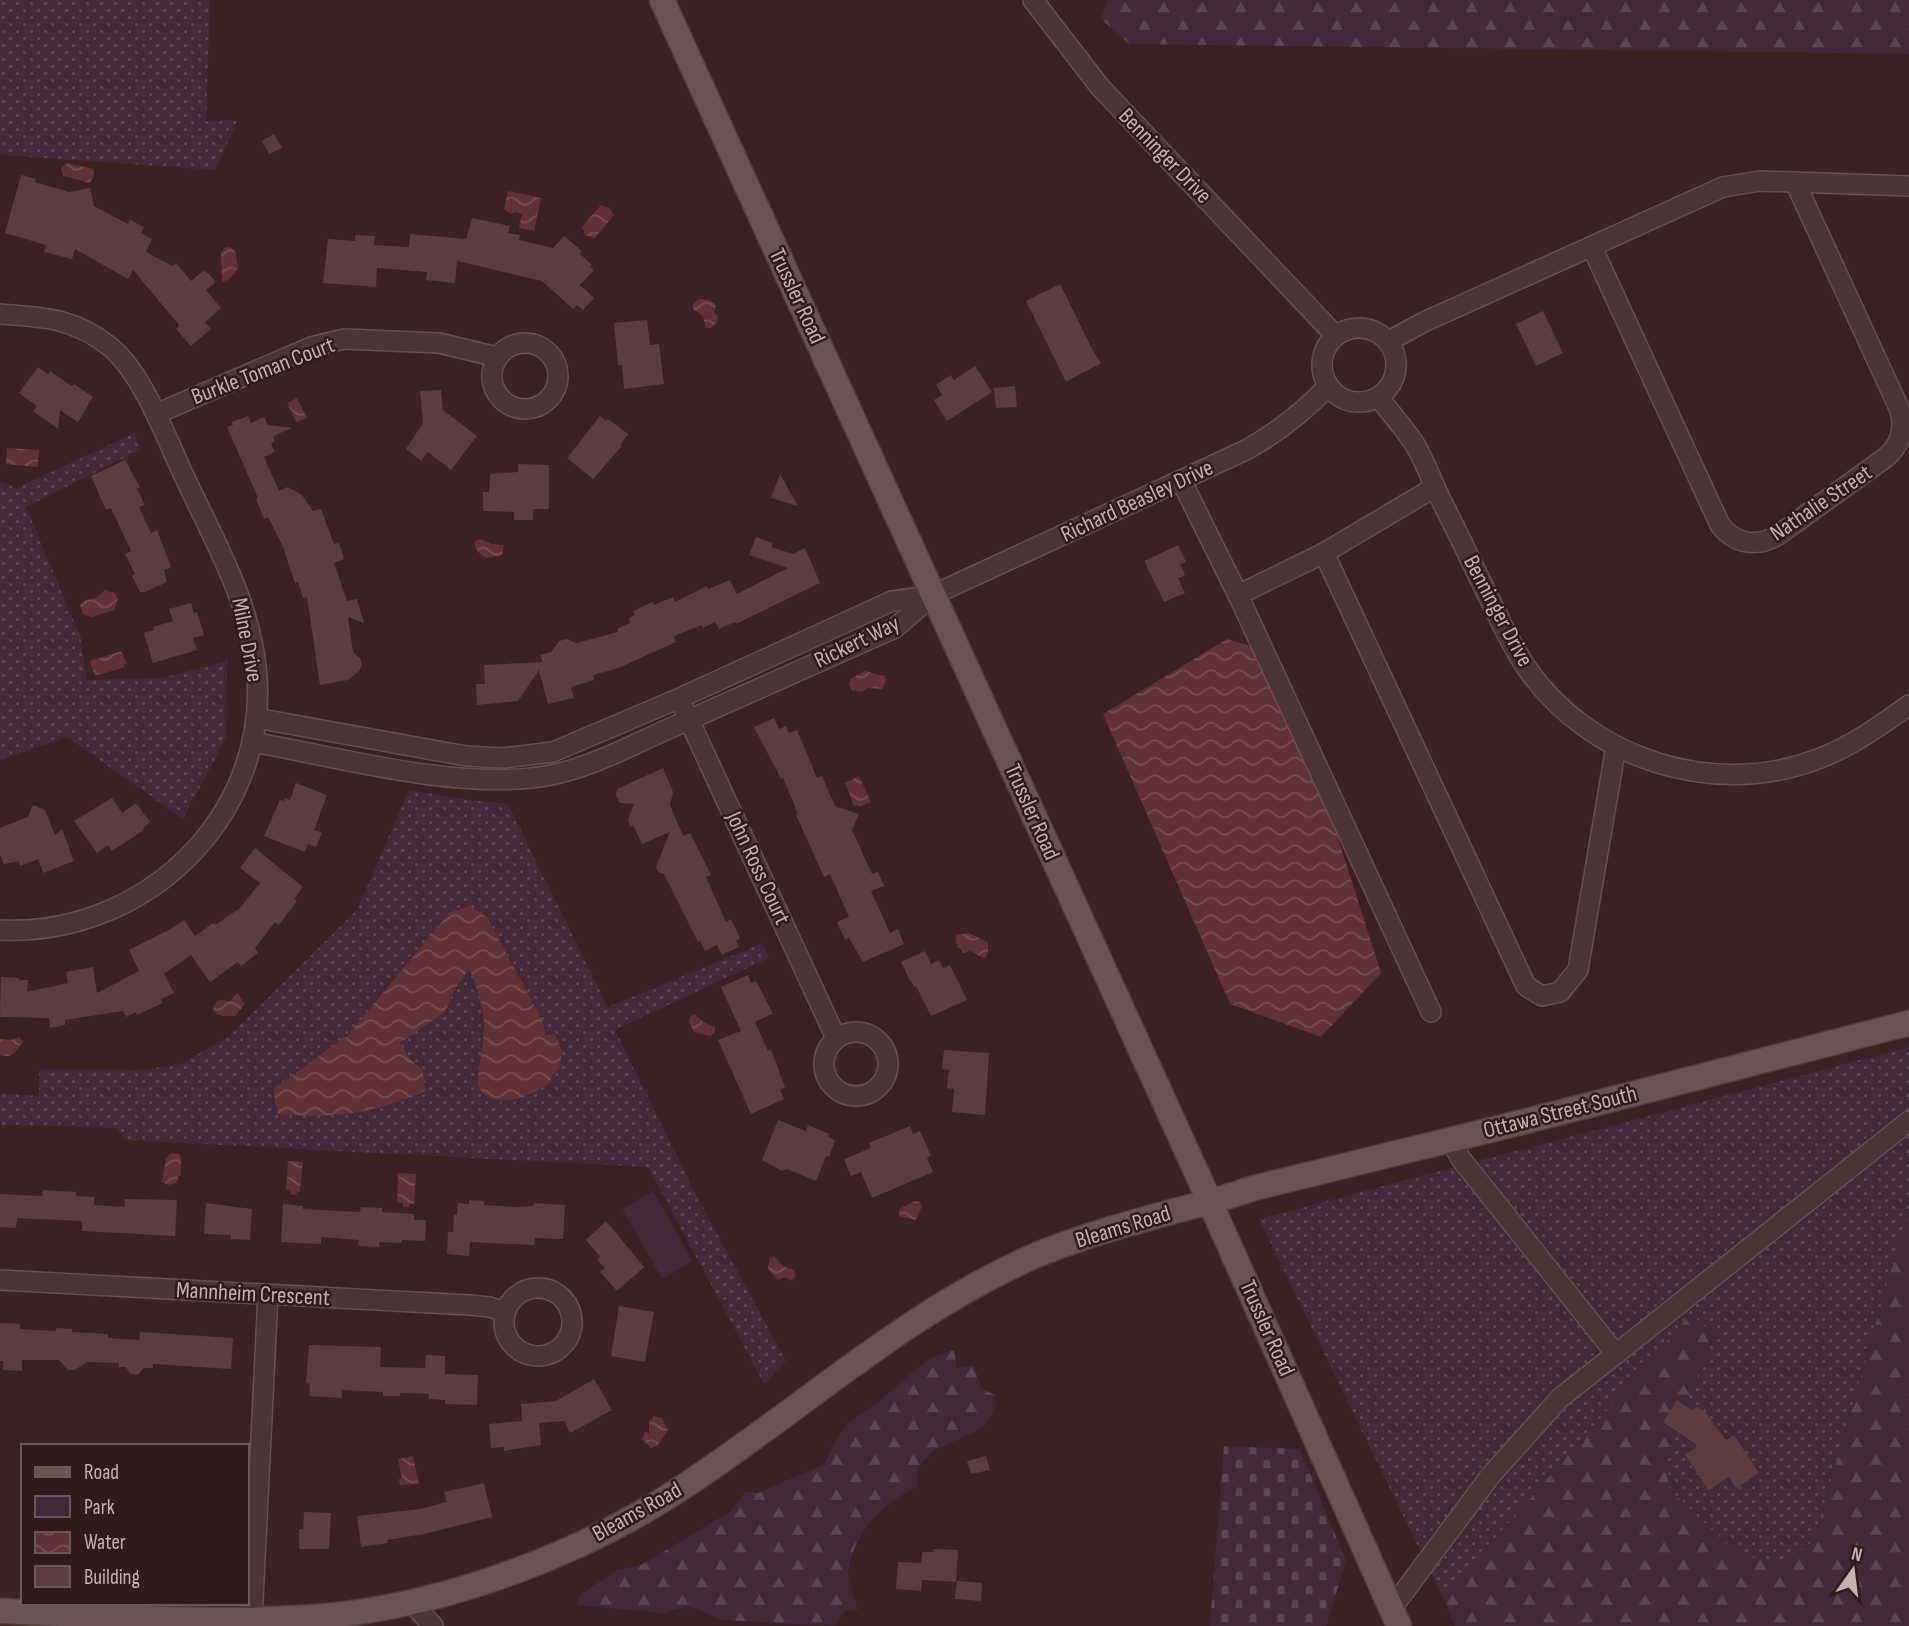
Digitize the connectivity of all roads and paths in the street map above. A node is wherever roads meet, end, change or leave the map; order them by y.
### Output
1 (662, 0) edge
2 (1033, 0) edge
3 (1795, 182) junction
4 (1909, 186) edge
5 (1592, 247) junction
6 (0, 314) edge
7 (1335, 335) junction
8 (1389, 341) junction
9 (497, 358) dead end
10 (1328, 386) junction
11 (1378, 397) junction
12 (156, 414) junction
13 (1181, 480) junction
14 (1435, 487) junction
15 (1324, 553) junction
16 (933, 595) junction
17 (1238, 595) junction
18 (680, 698) junction
19 (1909, 705) edge
20 (256, 718) junction
21 (689, 720) junction
22 (252, 742) junction
23 (1616, 746) junction
24 (0, 930) edge
25 (1431, 1012) dead end
26 (1909, 1023) edge
27 (836, 1038) dead end
28 (1909, 1121) edge
29 (1451, 1140) junction
30 (1210, 1202) junction
31 (0, 1280) edge
32 (268, 1295) junction
33 (505, 1312) dead end
34 (1616, 1354) junction
35 (412, 1603) junction
36 (0, 1611) edge
37 (1396, 1617) edge
38 (252, 1620) junction
39 (433, 1626) edge

1 - 16 main road, Trussler Road
2 - 7 street, Benninger Drive
3 - 4 street
3 - 5 street
3 - 5 street, Nathalie Street
5 - 8 street
6 - 12 street, Milne Drive
7 - 8 street
7 - 10 street
8 - 11 street
9 - 12 street, Burkle Toman Court
10 - 11 street
10 - 13 street, Richard Beasley Drive
11 - 14 street, Benninger Drive
12 - 20 street, Milne Drive
13 - 16 street, Richard Beasley Drive
13 - 17 street
14 - 15 street
14 - 23 street, Benninger Drive
15 - 17 street
15 - 23 street
16 - 18 street, Rickert Way
16 - 21 street, Rickert Way
16 - 30 main road, Trussler Road
17 - 25 street
18 - 20 street, Rickert Way
18 - 21 street, John Ross Court
19 - 23 street, Benninger Drive
20 - 22 street, Milne Drive
21 - 22 street, Rickert Way
21 - 27 street, John Ross Court
22 - 24 street, Milne Drive
26 - 29 main road, Ottawa Street South
28 - 34 street
29 - 30 main road, Ottawa Street South
29 - 34 street
30 - 35 main road, Bleams Road
30 - 37 main road, Trussler Road
31 - 32 street, Mannheim Crescent
32 - 33 street, Mannheim Crescent
32 - 38 street
34 - 37 street
35 - 38 main road, Bleams Road
35 - 39 street
36 - 38 main road, Bleams Road

